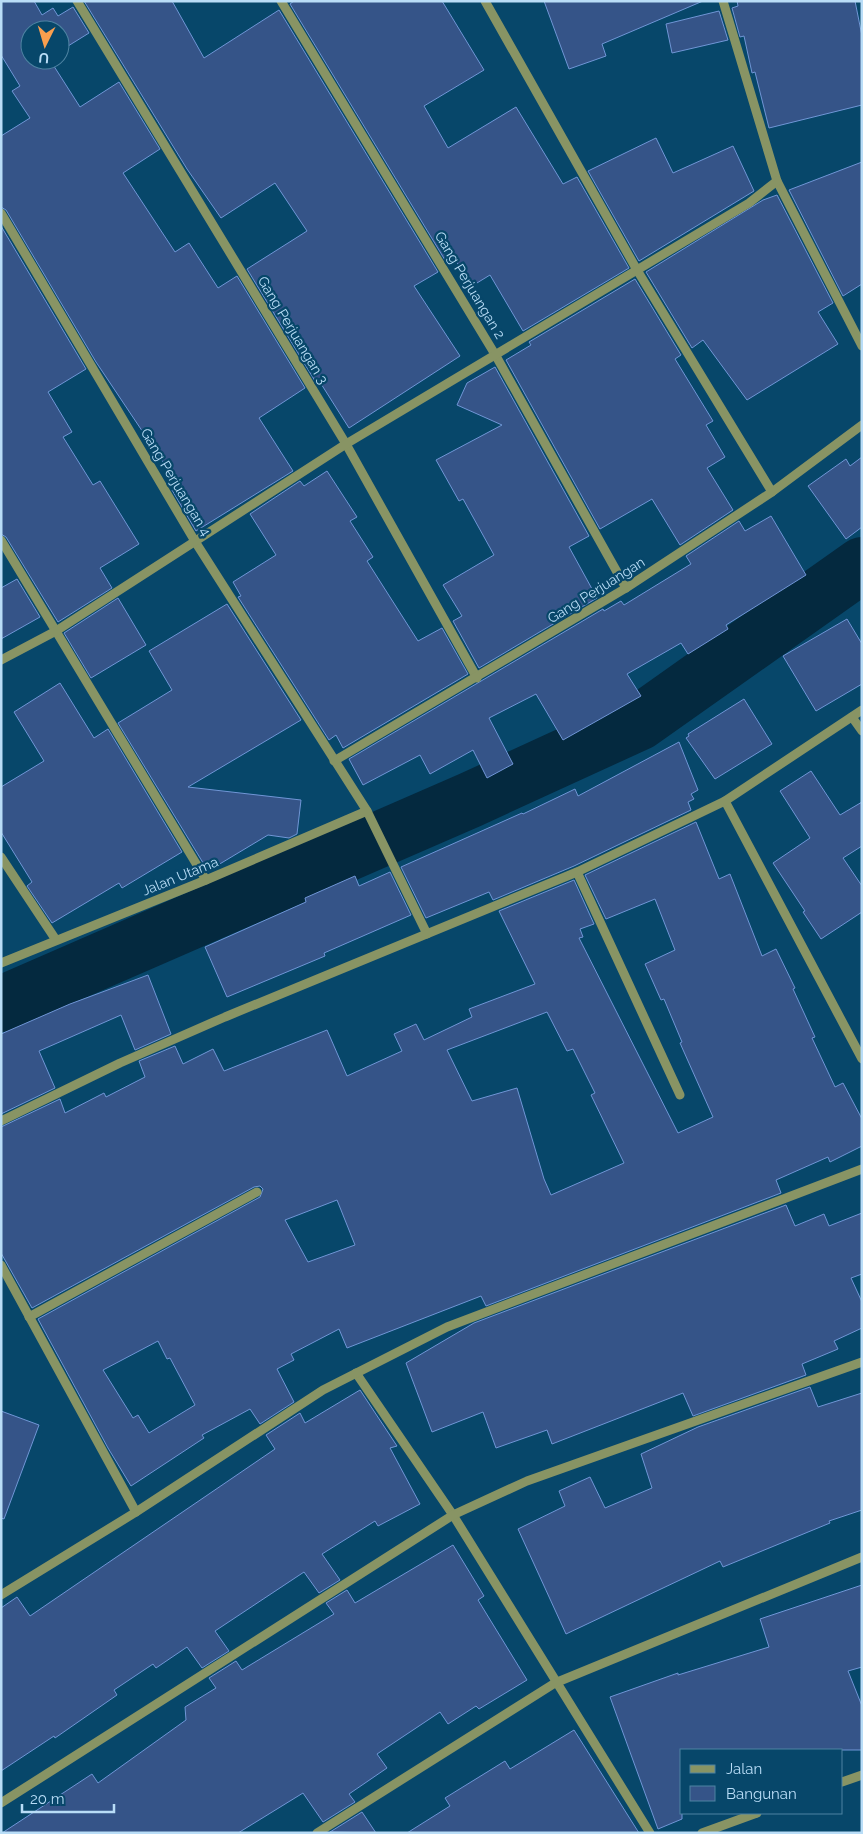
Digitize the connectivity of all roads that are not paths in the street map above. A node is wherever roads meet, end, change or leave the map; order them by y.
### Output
1 (77, 1) edge
2 (281, 1) edge
3 (485, 1) edge
4 (723, 1) edge
5 (777, 181) junction
6 (1, 213) edge
7 (637, 270) junction
8 (862, 346) edge
9 (496, 356) junction
10 (862, 426) edge
11 (346, 444) junction
12 (772, 492) junction
13 (1, 540) edge
14 (196, 543) junction
15 (626, 588) junction
16 (56, 631) junction
17 (1, 660) edge
18 (477, 678) junction
19 (862, 710) edge
20 (852, 717) junction
21 (862, 731) edge
22 (334, 761) junction
23 (725, 801) junction
24 (367, 811) junction
25 (1, 857) edge
26 (577, 872) junction
27 (206, 880) junction
28 (427, 934) junction
29 (56, 940) junction
30 (1, 964) edge
31 (862, 1059) edge
32 (680, 1095) dead end
33 (1, 1121) edge
34 (862, 1169) edge
35 (257, 1192) dead end
36 (1, 1265) edge
37 (29, 1317) junction
38 (862, 1362) edge
39 (356, 1373) junction
40 (136, 1512) junction
41 (453, 1515) junction
42 (862, 1557) edge
43 (1, 1595) edge
44 (555, 1682) junction
45 (862, 1775) edge
46 (843, 1782) edge
47 (1, 1803) edge
48 (754, 1814) edge
49 (317, 1833) edge
50 (650, 1833) edge
51 (702, 1833) edge

1 - 11 street, Gang Perjuangan 3
2 - 9 street, Gang Perjuangan 2
3 - 7 street
4 - 5 street
5 - 7 street
5 - 8 street
6 - 14 street, Gang Perjuangan 4
7 - 9 street
7 - 12 street
9 - 11 street
9 - 15 street, Gang Perjuangan 2
10 - 12 street, Gang Perjuangan
11 - 14 street
11 - 18 street, Gang Perjuangan 3
12 - 15 street, Gang Perjuangan
13 - 16 street
14 - 16 street
14 - 22 street, Gang Perjuangan 4
15 - 18 street, Gang Perjuangan
16 - 17 street
16 - 27 street
18 - 22 street, Gang Perjuangan
19 - 20 street
20 - 21 street
20 - 23 street
22 - 24 street, Gang Perjuangan 4
23 - 26 street
23 - 31 street
24 - 27 street, Jalan Utama
24 - 28 street, Gang Perjuangan 4
25 - 29 street
26 - 28 street
26 - 32 street
27 - 29 street, Jalan Utama
28 - 33 street
29 - 30 street, Jalan Utama
34 - 39 street
35 - 37 street
36 - 37 street
37 - 40 street
38 - 41 street
39 - 40 street
39 - 41 street
40 - 43 street
41 - 44 street
41 - 47 street
42 - 44 street
44 - 49 street
44 - 50 street
45 - 46 street
48 - 51 street

